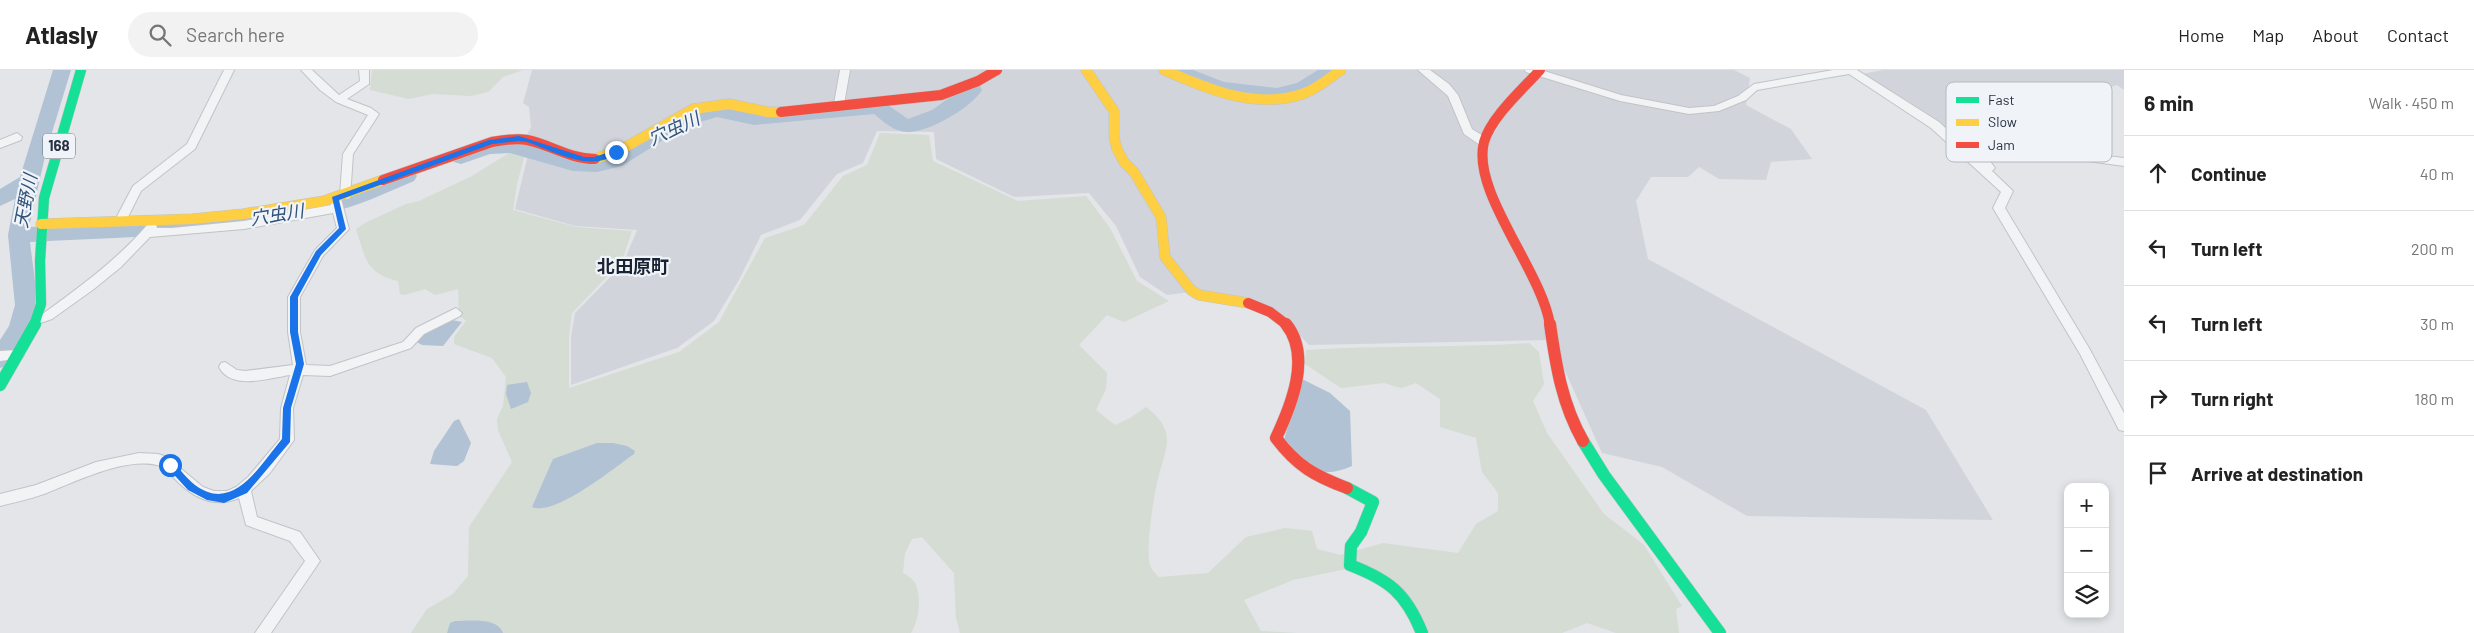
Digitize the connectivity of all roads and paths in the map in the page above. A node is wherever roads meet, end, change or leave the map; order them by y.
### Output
1 (80, 70) edge
2 (229, 70) edge
3 (306, 70) edge
4 (364, 70) edge
5 (845, 70) edge
6 (997, 70) edge
7 (1086, 70) edge
8 (1164, 70) edge
9 (1341, 70) edge
10 (1423, 70) edge
11 (1851, 70) edge
12 (1536, 71) edge
13 (340, 100) junction
14 (840, 104) junction
15 (1946, 135) edge
16 (17, 137) dead end
17 (1484, 142) junction
18 (0, 144) edge
19 (1975, 162) edge
20 (1985, 162) edge
21 (2007, 191) junction
22 (340, 200) junction
23 (157, 221) junction
24 (120, 222) junction
25 (41, 224) junction
26 (148, 233) junction
27 (456, 313) dead end
28 (38, 319) junction
29 (0, 356) edge
30 (18, 356) junction
31 (226, 367) dead end
32 (299, 370) junction
33 (0, 385) edge
34 (2124, 426) edge
35 (244, 490) junction
36 (0, 500) edge
37 (262, 633) edge
38 (1422, 633) edge
39 (1720, 633) edge

1 - 25 main road, 168
2 - 24 street
3 - 13 street
4 - 13 street
5 - 14 street
6 - 14 main road
7 - 38 main road
8 - 9 main road
10 - 17 street
11 - 12 street
11 - 15 street
12 - 17 main road
13 - 22 street
14 - 22 main road
16 - 18 street
17 - 39 main road
19 - 21 street
20 - 21 street
21 - 34 street
22 - 23 main road
22 - 26 street
22 - 32 street
23 - 24 main road
23 - 26 street
24 - 25 main road
25 - 28 main road, 168
26 - 28 street
27 - 32 street
28 - 30 main road, 168
29 - 30 street
30 - 33 main road, 168
31 - 32 street
32 - 35 street
35 - 36 street
35 - 37 street

